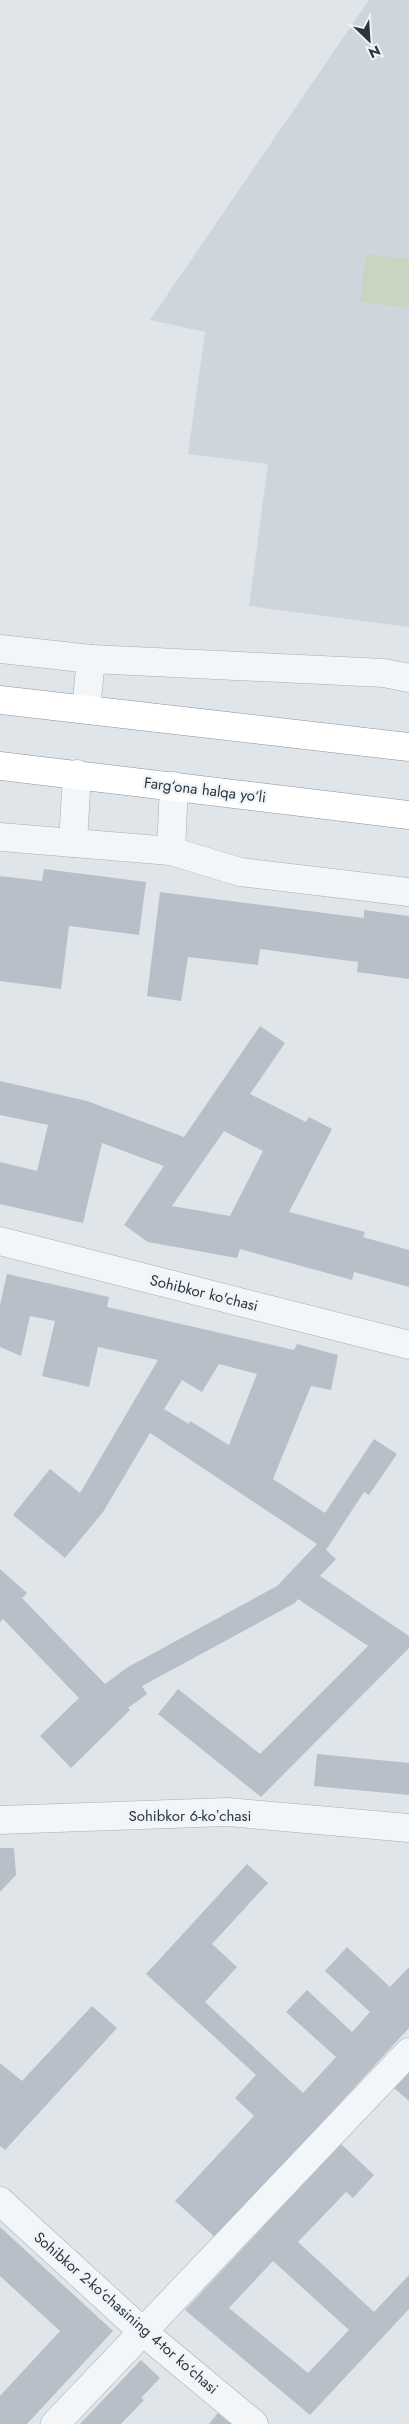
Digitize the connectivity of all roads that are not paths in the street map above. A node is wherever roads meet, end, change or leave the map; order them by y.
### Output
1 (0, 649) edge
2 (91, 659) junction
3 (409, 678) edge
4 (0, 700) edge
5 (86, 710) junction
6 (409, 747) edge
7 (0, 766) edge
8 (77, 774) junction
9 (174, 786) junction
10 (409, 815) edge
11 (0, 837) edge
12 (73, 843) junction
13 (171, 851) junction
14 (409, 892) edge
15 (0, 1241) edge
16 (409, 1345) edge
17 (0, 1820) edge
18 (409, 1828) edge
19 (409, 2052) edge
20 (0, 2201) edge
21 (142, 2331) junction
22 (55, 2424) edge
23 (254, 2424) edge

1 - 2 street
2 - 3 street
2 - 5 street
4 - 5 highway
5 - 6 highway
7 - 8 highway, Farg‘ona halqa yo‘li
8 - 9 highway, Farg‘ona halqa yo‘li
8 - 12 street
9 - 10 highway, Farg‘ona halqa yo‘li
9 - 13 street
11 - 12 street
12 - 13 street
13 - 14 street
15 - 16 street, Sohibkor ko'chasi
17 - 18 street, Sohibkor 6-koʼchasi
19 - 21 street
20 - 21 street, Sohibkor 2-ko‘chasining 4-tor ko‘chasi
21 - 22 street
21 - 23 street, Sohibkor 2-ko‘chasining 4-tor ko‘chasi

